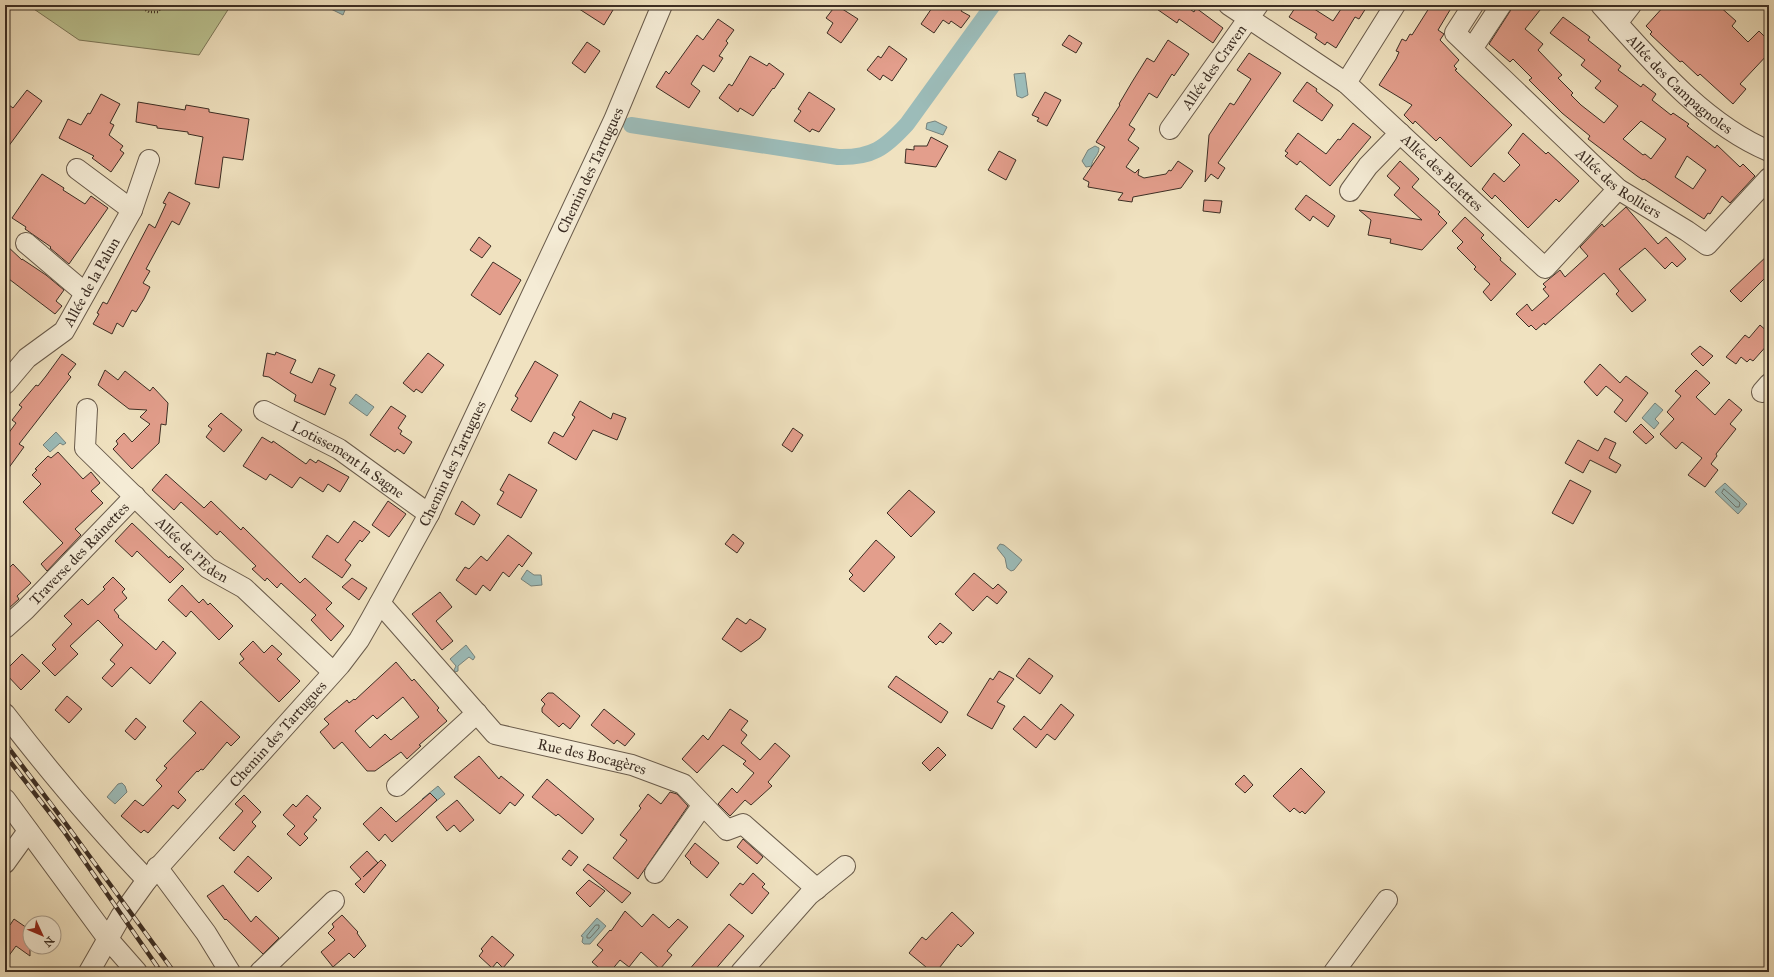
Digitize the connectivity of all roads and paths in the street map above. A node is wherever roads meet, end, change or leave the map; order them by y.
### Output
1 (138, 5) edge
2 (162, 5) edge
3 (662, 5) edge
4 (1229, 5) edge
5 (1395, 5) edge
6 (1473, 5) edge
7 (1501, 5) edge
8 (1601, 5) edge
9 (1631, 5) edge
10 (1254, 12) edge
11 (1617, 23) junction
12 (1472, 49) junction
13 (1346, 83) junction
14 (1170, 129) dead end
15 (1400, 133) junction
16 (1769, 151) edge
17 (148, 160) dead end
18 (77, 169) dead end
19 (1769, 178) edge
20 (1618, 189) junction
21 (1350, 191) dead end
22 (132, 210) junction
23 (26, 243) dead end
24 (85, 293) junction
25 (5, 384) edge
26 (87, 409) dead end
27 (264, 411) dead end
28 (135, 496) junction
29 (428, 514) junction
30 (380, 603) junction
31 (5, 628) edge
32 (333, 672) junction
33 (5, 714) edge
34 (477, 714) junction
35 (397, 786) dead end
36 (5, 799) edge
37 (702, 806) junction
38 (28, 831) junction
39 (5, 863) edge
40 (845, 866) dead end
41 (655, 873) dead end
42 (152, 874) junction
43 (816, 889) junction
44 (1387, 900) dead end
45 (334, 901) dead end
46 (108, 939) junction
47 (89, 972) edge
48 (137, 972) edge
49 (230, 972) edge
50 (260, 972) edge
51 (741, 972) edge
52 (1334, 972) edge

1 - 2 path
3 - 29 street, Chemin des Tartugues
4 - 10 street, Allée des Belettes
5 - 13 street
6 - 12 street, Allée des Rolliers
7 - 12 street
8 - 11 street, Allée des Campagnoles
9 - 11 street
10 - 13 street, Allée des Belettes
10 - 14 street, Allée des Craven
11 - 16 street, Allée des Campagnoles
12 - 20 street, Allée des Rolliers
13 - 15 street, Allée des Belettes
15 - 20 street, Allée des Belettes
15 - 21 street
17 - 22 street, Allée de la Palun
18 - 22 street
19 - 20 street, Allée des Rolliers
22 - 24 street, Allée de la Palun
23 - 24 street
24 - 25 street, Allée de la Palun
26 - 28 street, Allée de l'Eden
27 - 29 street, Lotissement la Sagne
28 - 31 street, Traverse des Rainettes
28 - 32 street, Allée de l'Eden
29 - 30 street, Chemin des Tartugues
30 - 32 street, Chemin des Tartugues
30 - 34 street, Rue des Bocagères
32 - 42 street, Chemin des Tartugues
33 - 42 street
34 - 35 street
34 - 37 street, Rue des Bocagères
36 - 38 street
37 - 41 street
37 - 43 street, Rue des Bocagères
38 - 39 street
38 - 46 street
40 - 43 street
42 - 46 street, Chemin des Tartugues
42 - 49 street
43 - 51 street
44 - 52 street
45 - 50 street
46 - 47 street, Chemin des Tartugues
46 - 48 street

